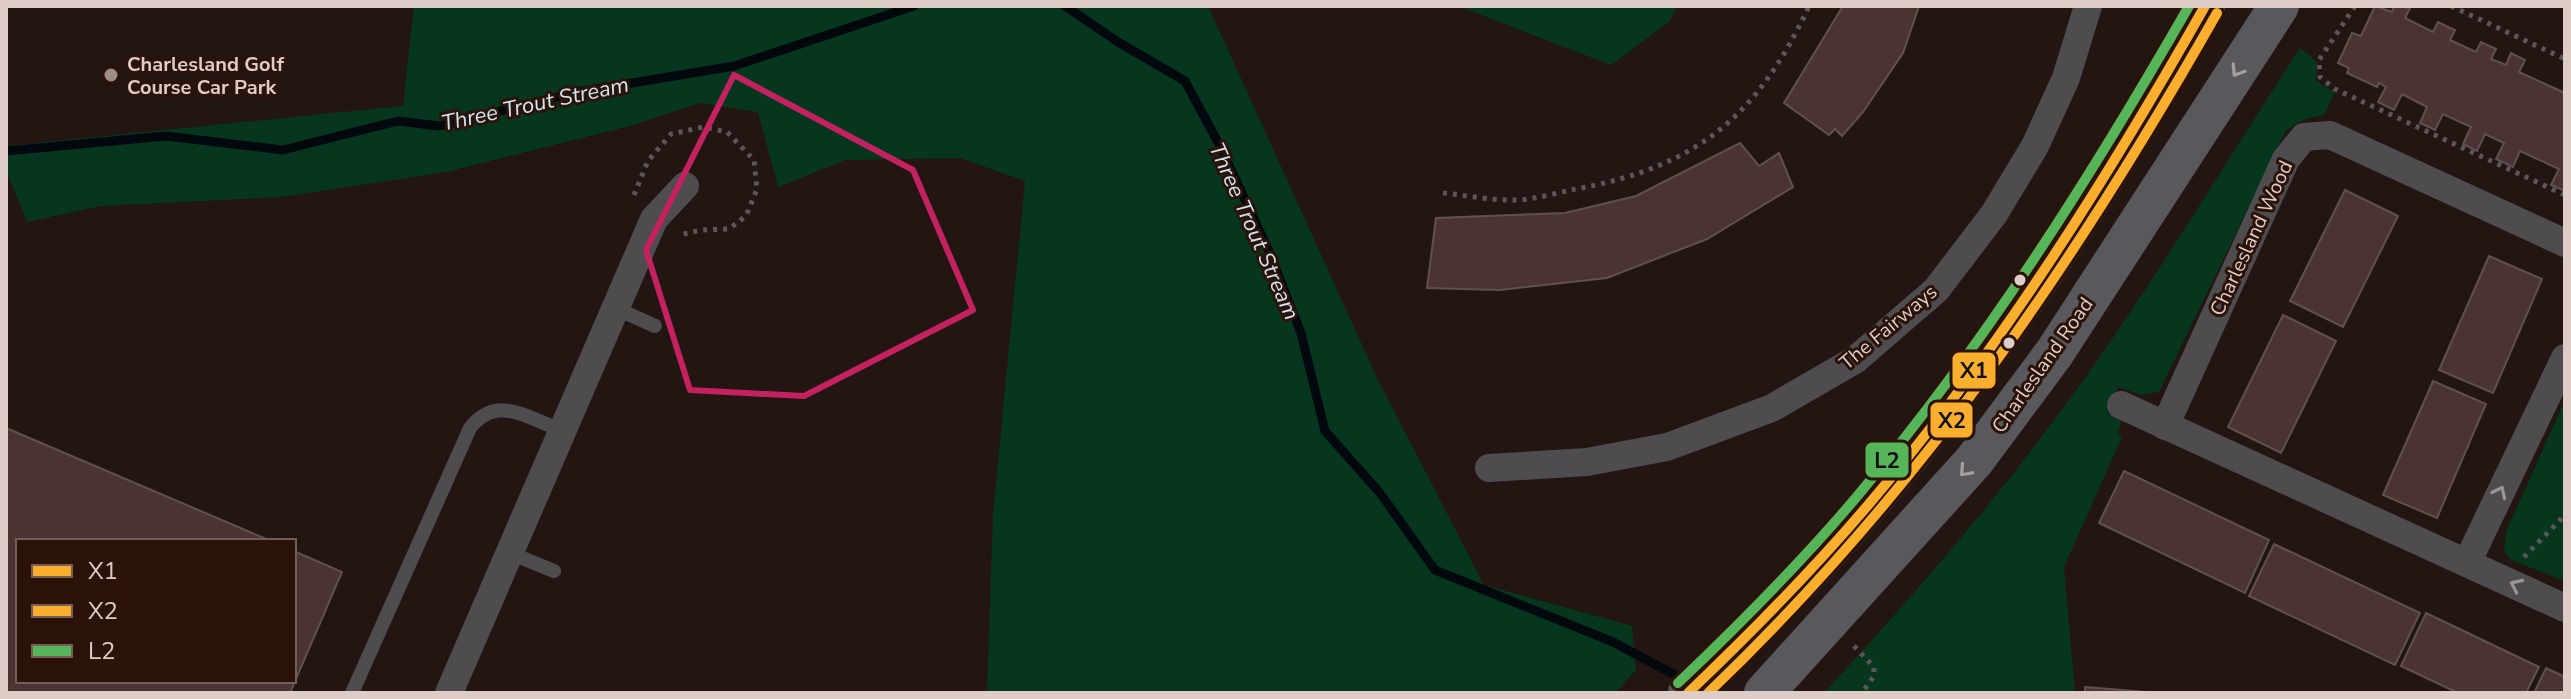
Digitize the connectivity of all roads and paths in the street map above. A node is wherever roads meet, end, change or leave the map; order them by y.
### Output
1 (1809, 6) edge
2 (2088, 6) edge
3 (2205, 6) edge
4 (2279, 6) edge
5 (2355, 6) edge
6 (2451, 6) edge
7 (2565, 59) edge
8 (685, 186) dead end
9 (1443, 193) dead end
10 (2565, 195) edge
11 (2565, 243) edge
12 (615, 308) junction
13 (655, 326) dead end
14 (2565, 358) edge
15 (2121, 405) dead end
16 (2165, 426) junction
17 (562, 430) junction
18 (1489, 468) dead end
19 (2565, 515) edge
20 (510, 553) junction
21 (2467, 563) junction
22 (554, 571) dead end
23 (2511, 583) junction
24 (2565, 608) edge
25 (1847, 640) dead end
26 (1767, 691) edge
27 (352, 693) edge
28 (449, 693) edge
29 (1688, 693) edge
30 (1862, 693) edge

1 - 9 path
2 - 18 street, The Fairways
3 - 29 main road
4 -> 26 main road, Charlesland Road
5 - 10 path
6 - 7 path
8 - 12 street
11 - 16 street, Charlesland Wood
12 - 13 lane
12 - 17 street
21 -> 14 street
15 - 16 street
16 - 21 street
17 - 20 street
17 - 27 lane
19 - 23 path
20 - 22 lane
20 - 28 street
21 - 23 street
24 -> 23 street
25 - 30 path

